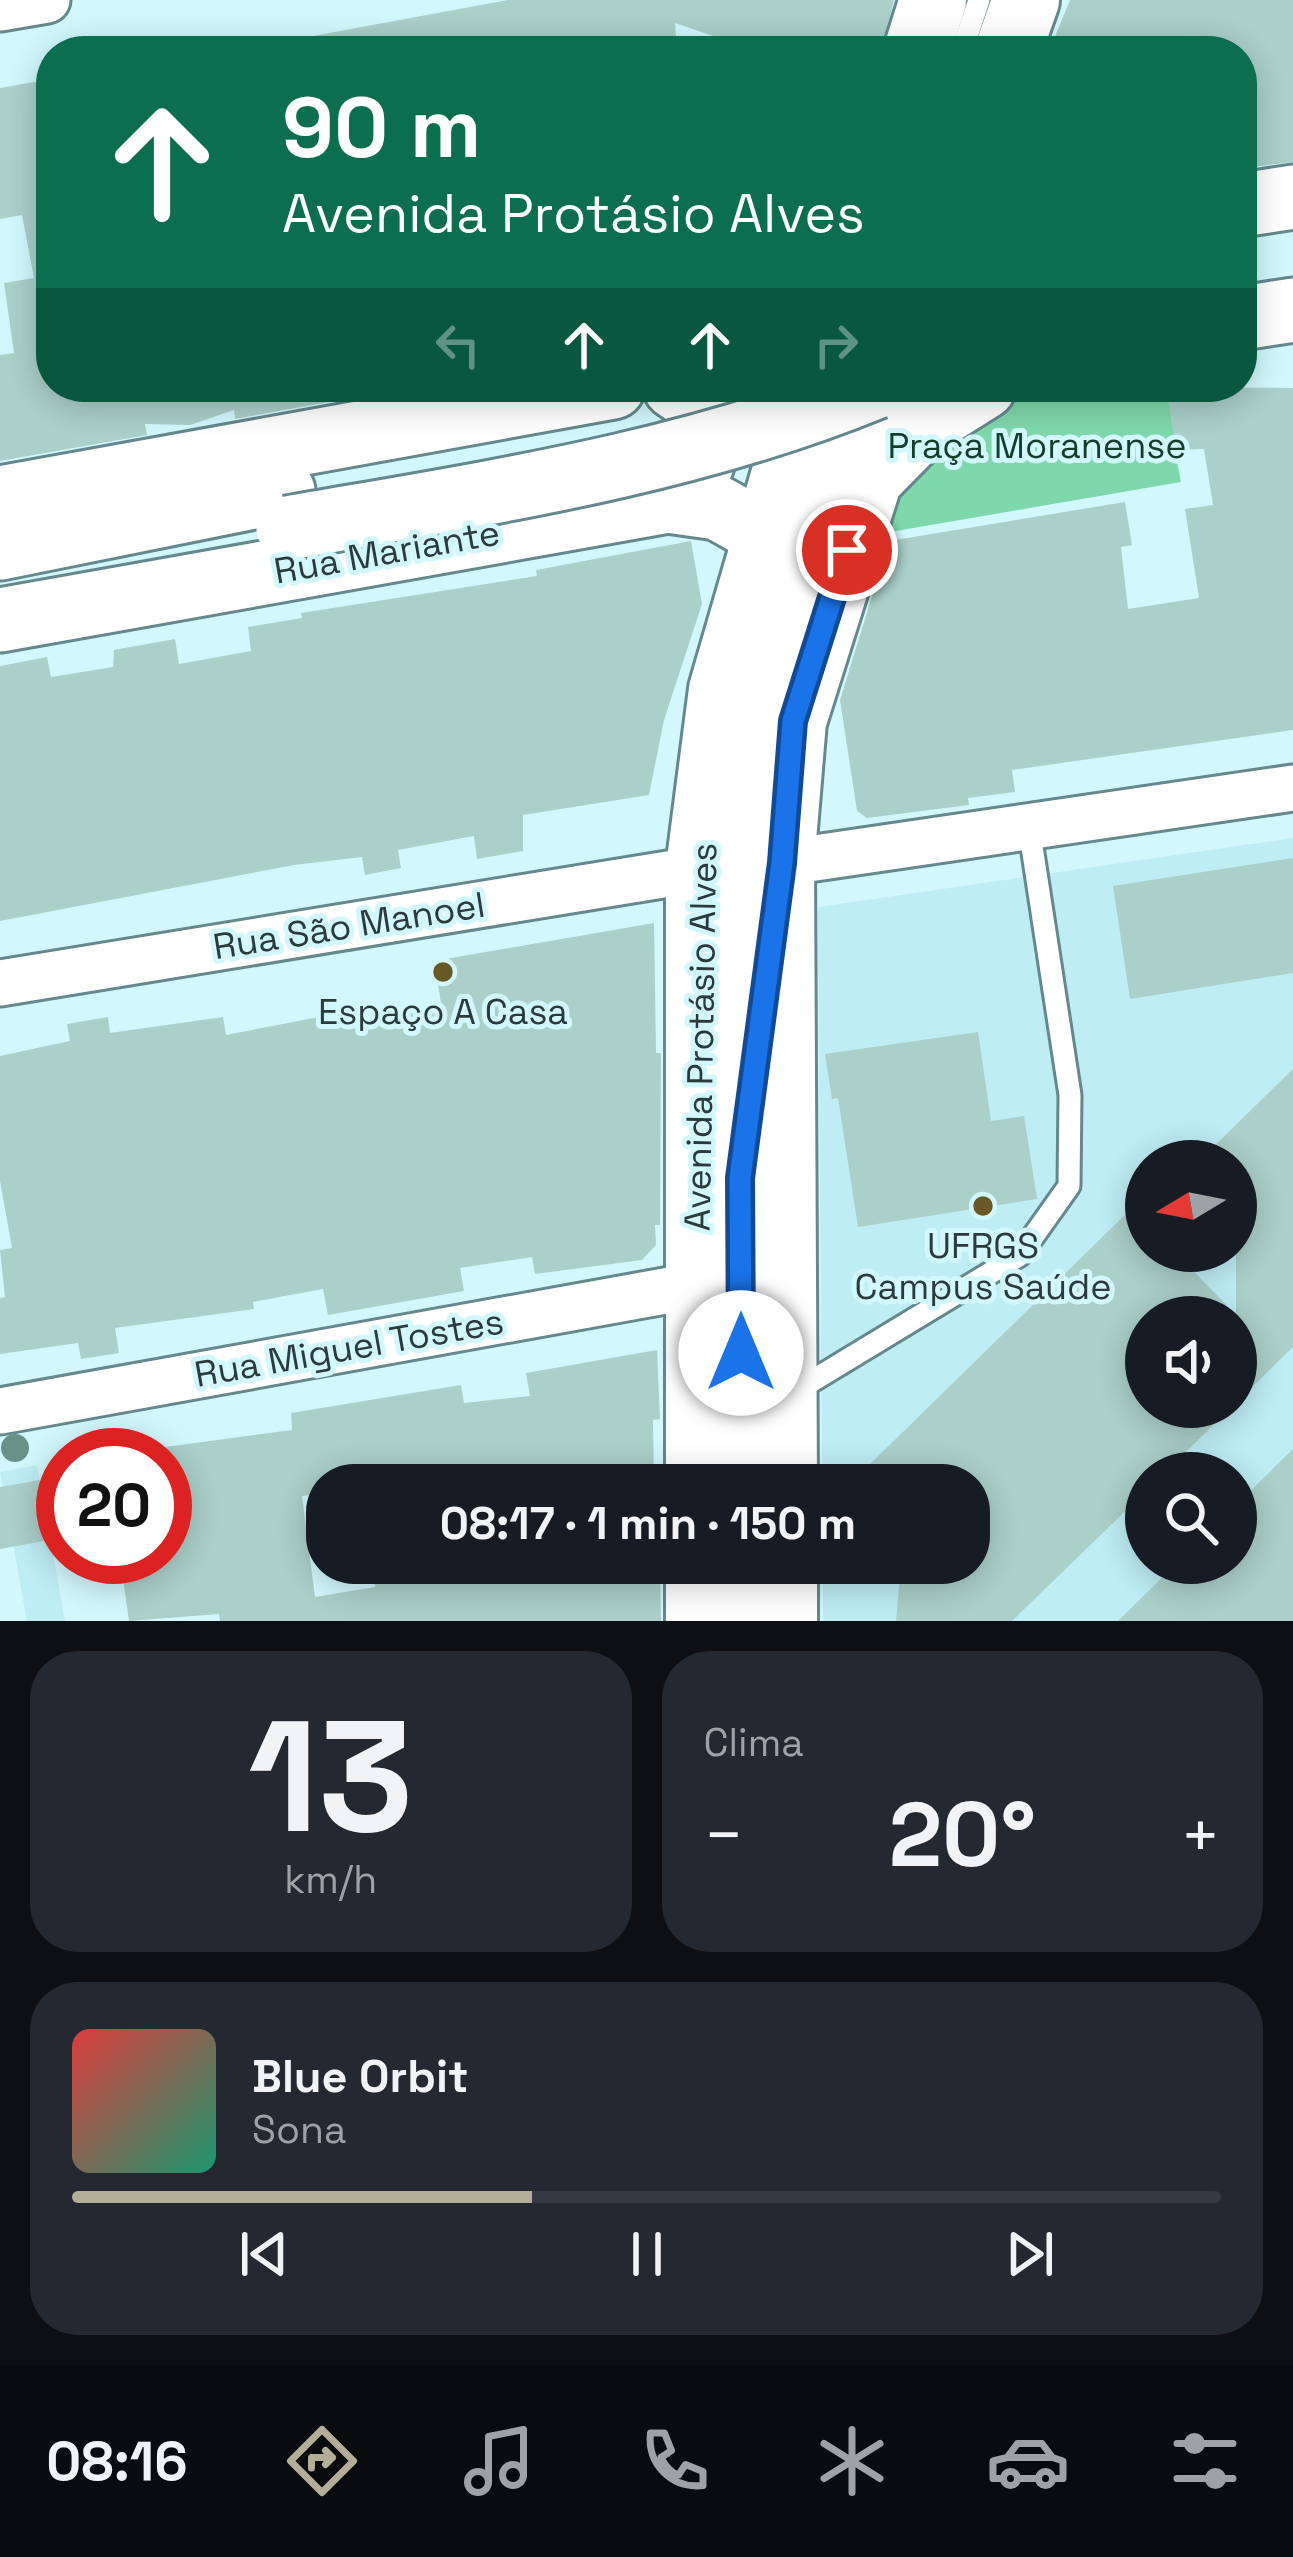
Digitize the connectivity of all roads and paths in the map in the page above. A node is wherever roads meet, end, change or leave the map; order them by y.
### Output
1 (47, 0) edge
2 (933, 0) edge
3 (980, 0) edge
4 (1026, 0) edge
5 (0, 8) edge
6 (922, 36) edge
7 (967, 36) edge
8 (1014, 36) edge
9 (1293, 197) edge
10 (1257, 203) edge
11 (1293, 235) edge
12 (1257, 241) edge
13 (1293, 273) edge
14 (1257, 279) edge
15 (1293, 310) edge
16 (1257, 316) edge
17 (530, 402) edge
18 (693, 402) edge
19 (713, 402) edge
20 (806, 402) edge
21 (839, 402) edge
22 (851, 402) edge
23 (883, 402) edge
24 (893, 402) edge
25 (960, 402) edge
26 (869, 481) junction
27 (0, 498) edge
28 (668, 501) junction
29 (286, 510) junction
30 (768, 536) junction
31 (0, 548) edge
32 (0, 594) edge
33 (0, 620) edge
34 (1293, 788) edge
35 (1029, 826) junction
36 (782, 863) junction
37 (699, 868) junction
38 (0, 983) edge
39 (740, 1178) junction
40 (698, 1285) junction
41 (784, 1399) junction
42 (0, 1411) edge
43 (698, 1464) edge
44 (741, 1464) edge
45 (784, 1464) edge
46 (699, 1584) edge
47 (742, 1584) edge
48 (784, 1584) edge
49 (699, 1621) edge
50 (742, 1621) edge
51 (784, 1621) edge

1 - 5 street
2 - 6 main road
3 - 7 lane
4 - 8 main road
9 - 10 main road
11 - 12 main road
13 - 14 main road
15 - 16 main road
17 - 27 main road
18 - 28 main road
19 - 29 main road
20 - 30 main road, Avenida Protásio Alves
21 - 29 main road, bridge
22 - 39 lane
23 - 26 lane
24 - 26 main road
25 - 26 main road
26 - 36 main road
28 - 30 main road, Rua Mariante
28 - 33 main road, Rua Mariante
29 - 31 main road
29 - 32 main road, Rua Mariante
30 - 37 main road, Avenida Protásio Alves
34 - 35 street
35 - 36 street
35 - 41 lane
36 - 39 lane
36 - 41 main road
37 - 38 street, Rua São Manoel
37 - 39 lane
37 - 40 main road, Avenida Protásio Alves
39 - 44 lane
40 - 42 street, Rua Miguel Tostes
40 - 43 main road, Avenida Protásio Alves
41 - 45 main road
46 - 49 main road
47 - 50 lane
48 - 51 main road

